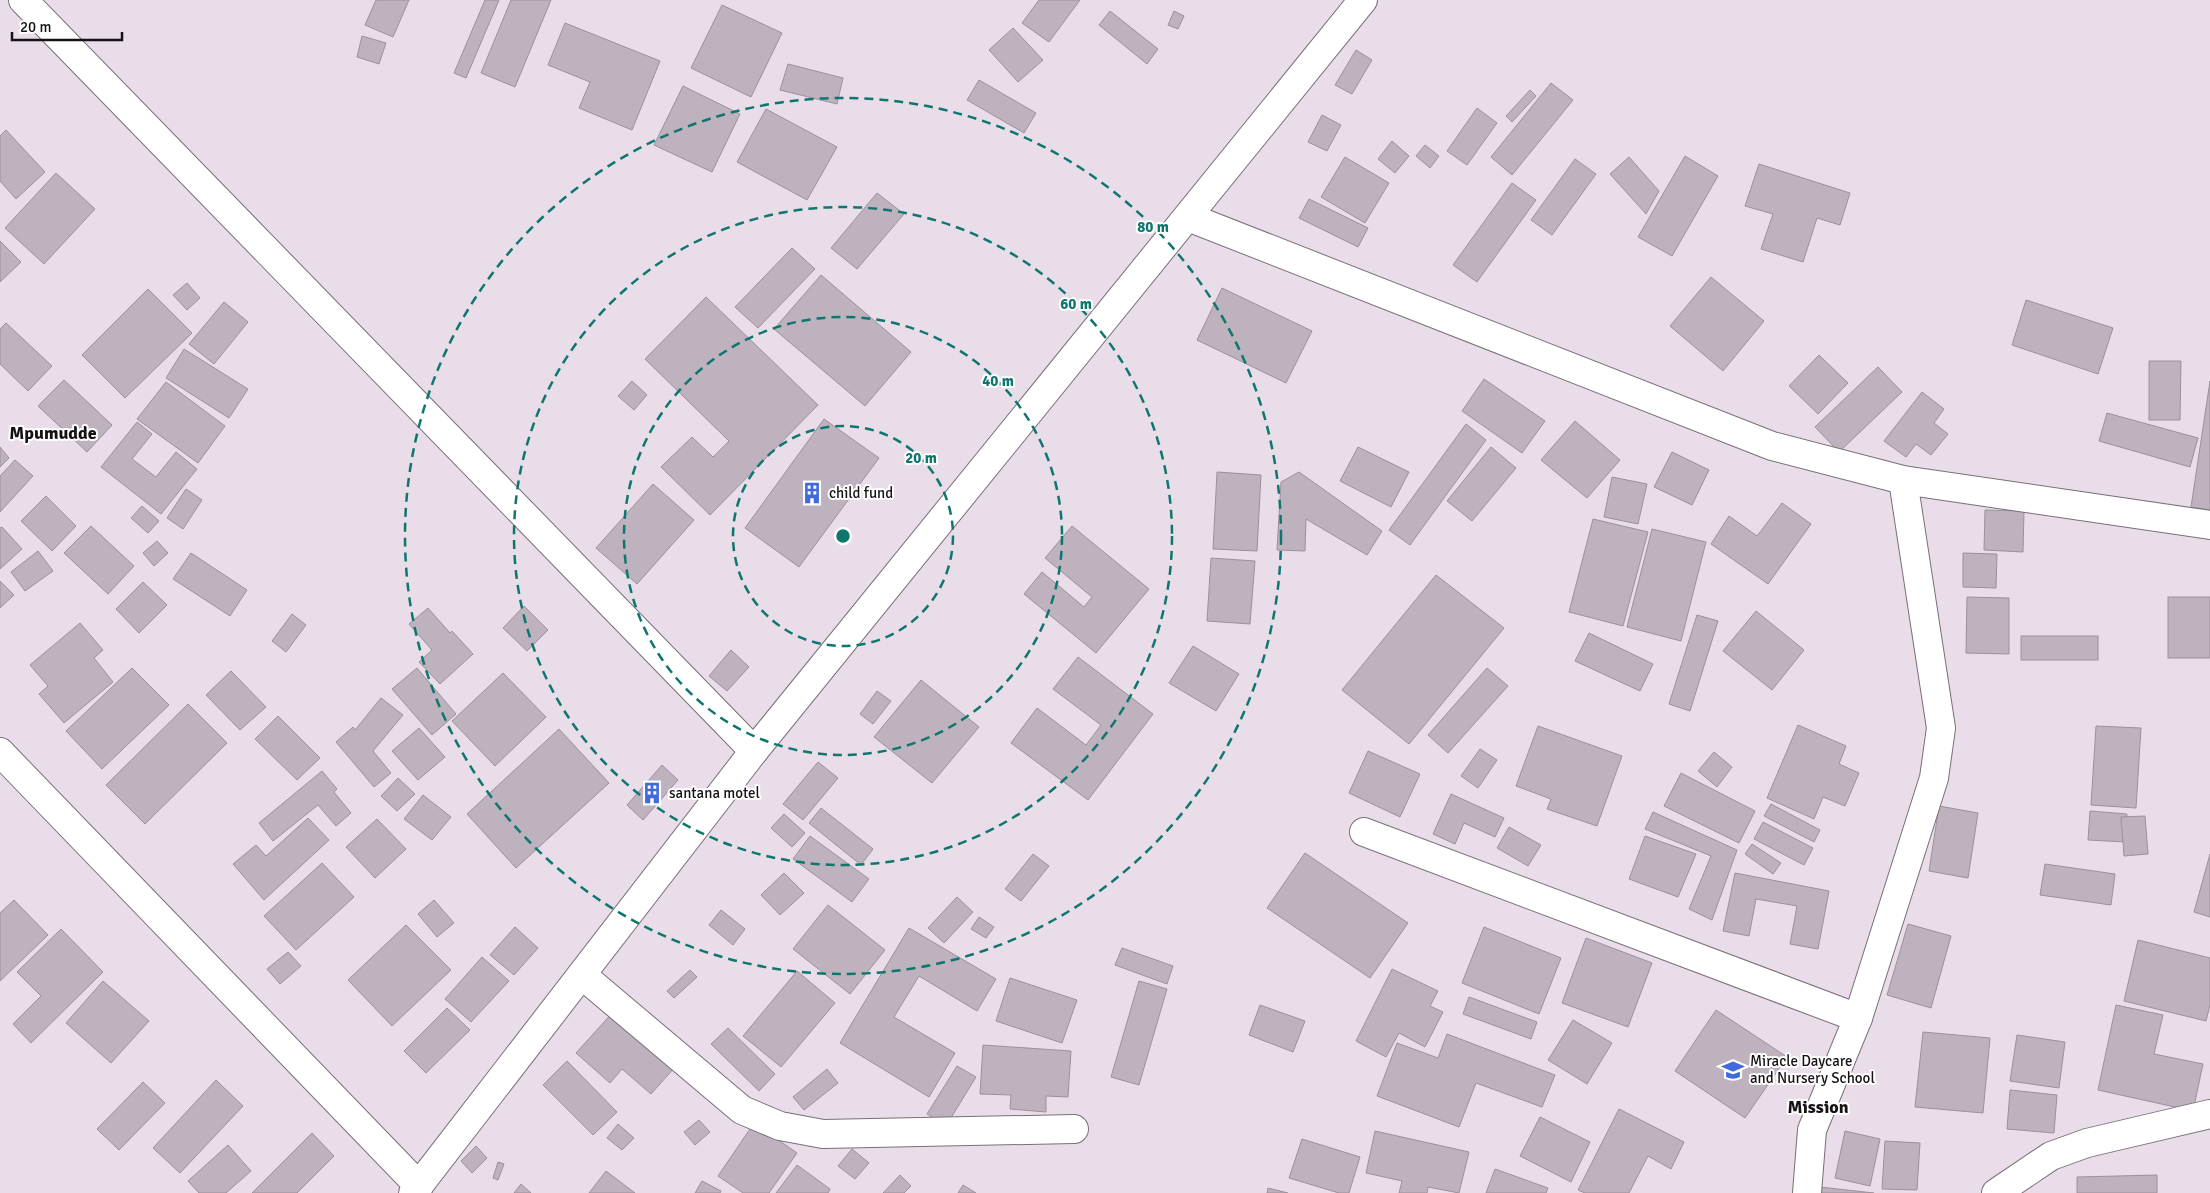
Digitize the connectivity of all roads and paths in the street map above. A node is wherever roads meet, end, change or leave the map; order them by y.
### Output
1 (24, 0) edge
2 (1363, 0) edge
3 (1188, 217) junction
4 (1903, 480) junction
5 (2210, 525) edge
6 (754, 751) junction
7 (0, 752) edge
8 (1364, 832) dead end
9 (582, 975) junction
10 (1858, 1018) junction
11 (2210, 1114) edge
12 (1074, 1129) dead end
13 (416, 1190) edge
14 (1808, 1193) edge
15 (1996, 1193) edge

1 - 6 street
2 - 3 street
3 - 4 street
3 - 6 street
4 - 5 street
4 - 10 street
6 - 9 street
7 - 13 street
8 - 10 street
9 - 12 street
9 - 13 street
10 - 14 street
11 - 15 street

